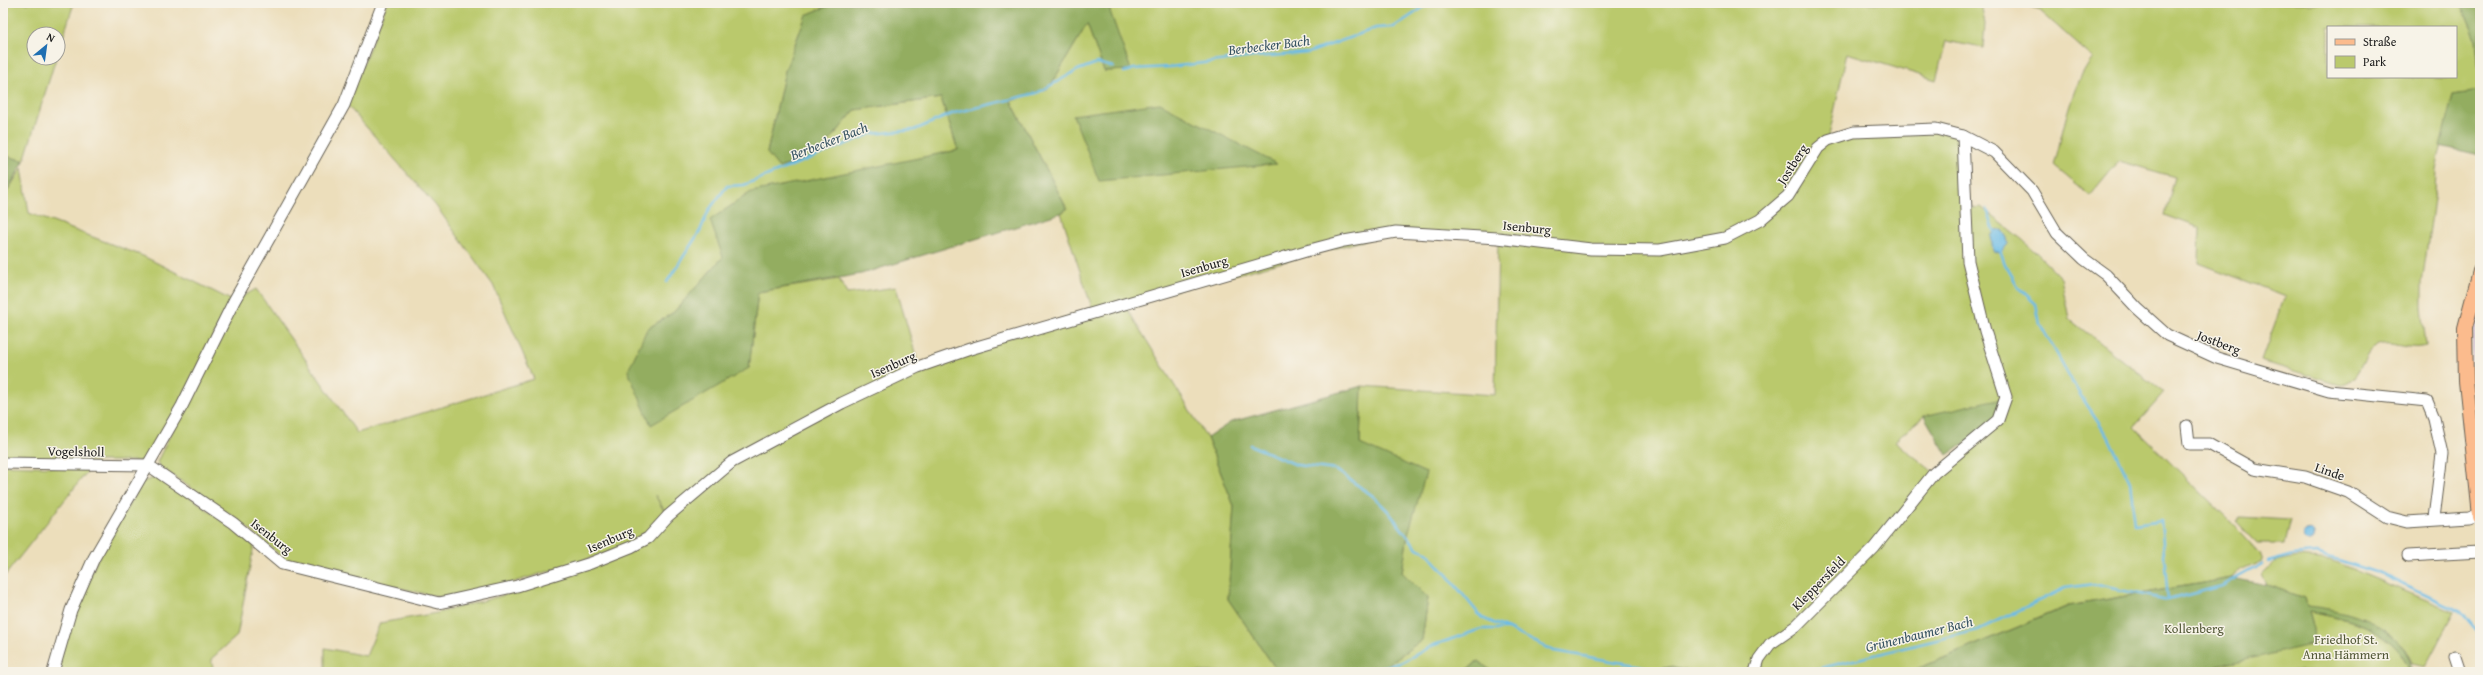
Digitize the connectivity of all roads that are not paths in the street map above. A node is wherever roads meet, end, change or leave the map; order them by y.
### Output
1 (383, 3) edge
2 (1963, 136) junction
3 (1725, 238) joint
4 (2480, 271) edge
5 (2187, 426) dead end
6 (3, 463) edge
7 (148, 465) junction
8 (2480, 515) edge
9 (2434, 518) junction
10 (2480, 552) edge
11 (2408, 556) dead end
12 (2455, 657) dead end
13 (53, 672) edge
14 (1755, 672) edge
15 (2460, 672) edge

1 - 7 street
2 - 3 street, Jostberg
2 - 9 street, Jostberg
2 - 14 street, Kleppersfeld
3 - 7 street, Isenburg
4 - 8 main road
5 - 9 street, Linde
6 - 7 street, Vogelsholl
7 - 13 street
8 - 9 street, Linde
10 - 11 street
12 - 15 street

